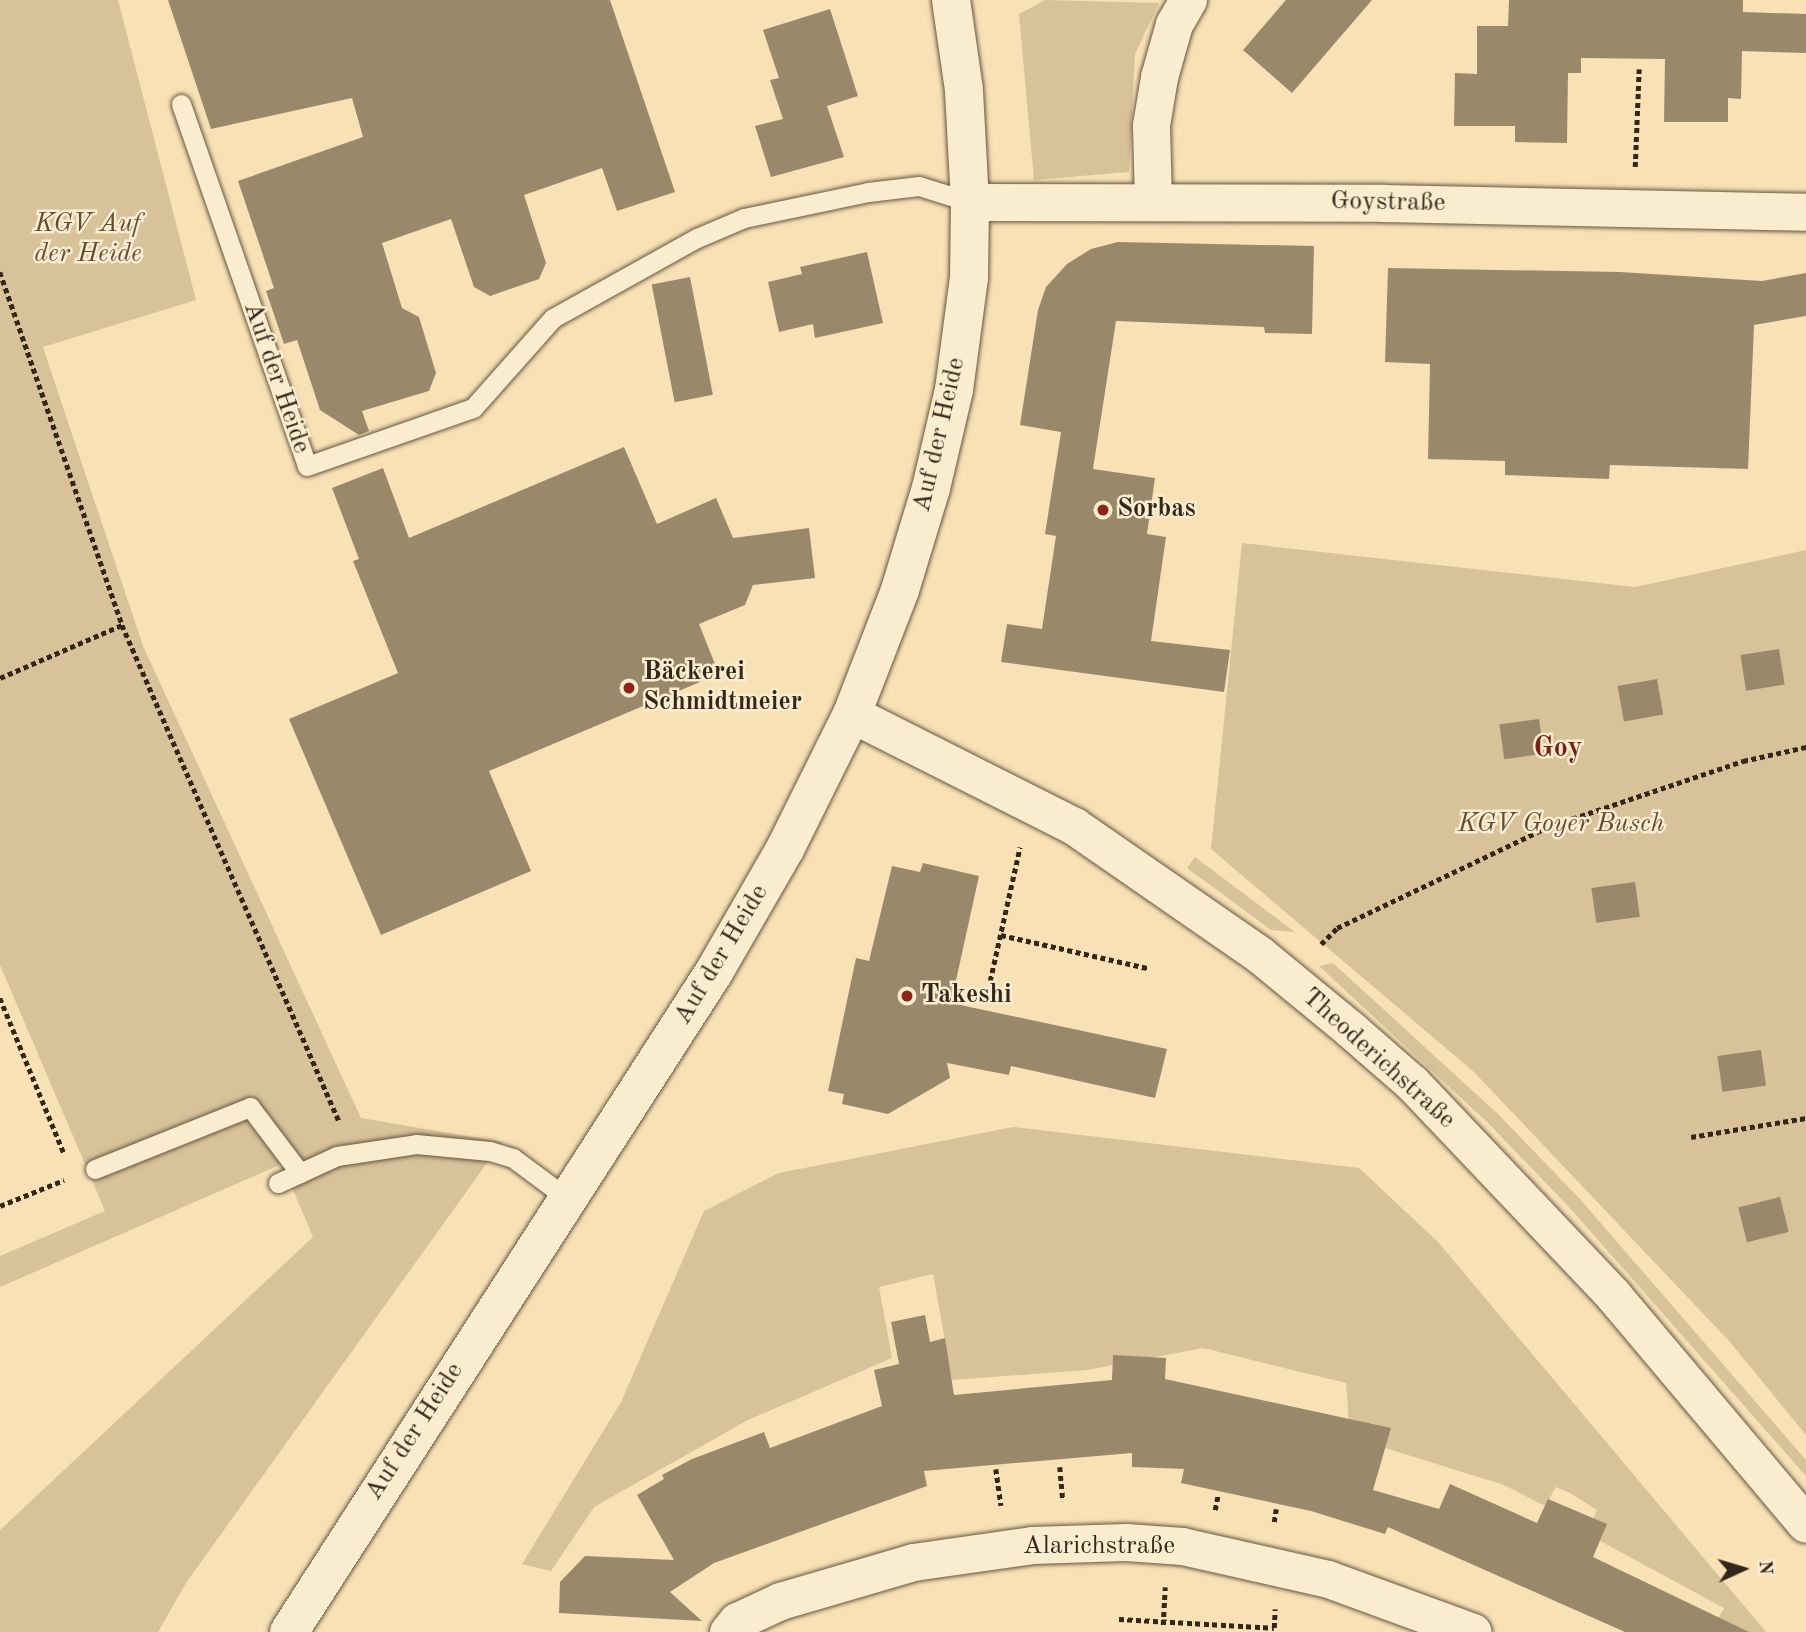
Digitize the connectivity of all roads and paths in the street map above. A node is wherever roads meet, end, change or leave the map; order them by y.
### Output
1 (951, 0) edge
2 (1188, 0) edge
3 (1639, 69) dead end
4 (181, 104) dead end
5 (970, 202) junction
6 (1153, 202) junction
7 (1634, 207) junction
8 (1806, 212) edge
9 (0, 272) edge
10 (122, 625) junction
11 (0, 678) edge
12 (852, 714) junction
13 (1806, 747) edge
14 (1030, 802) junction
15 (1000, 935) junction
16 (1321, 944) dead end
17 (1149, 968) dead end
18 (990, 981) dead end
19 (0, 998) edge
20 (1806, 1118) edge
21 (1691, 1137) dead end
22 (353, 1154) junction
23 (69, 1163) dead end
24 (95, 1169) dead end
25 (300, 1173) junction
26 (74, 1176) dead end
27 (278, 1183) dead end
28 (568, 1199) junction
29 (0, 1206) edge
30 (1806, 1524) edge
31 (1276, 1602) dead end
32 (1119, 1619) dead end
33 (289, 1632) edge
34 (728, 1632) edge
35 (1473, 1632) edge

1 - 5 main road, Auf der Heide
2 - 6 street
3 - 7 path
4 - 5 lane, Auf der Heide
5 - 6 street, Goystraße
5 - 12 main road, Auf der Heide
6 - 7 street, Goystraße
7 - 8 street, Goystraße
9 - 10 path
10 - 11 path
10 - 22 path
12 - 14 street, Theoderichstraße
12 - 28 main road, Auf der Heide
13 - 16 path
14 - 15 path
14 - 30 street, Theoderichstraße
15 - 17 path
15 - 18 path
19 - 23 path
20 - 21 path
22 - 25 lane
22 - 28 lane
24 - 25 lane
25 - 27 lane
26 - 29 path
28 - 33 main road, Auf der Heide
31 - 32 path
34 - 35 street, Alarichstraße

